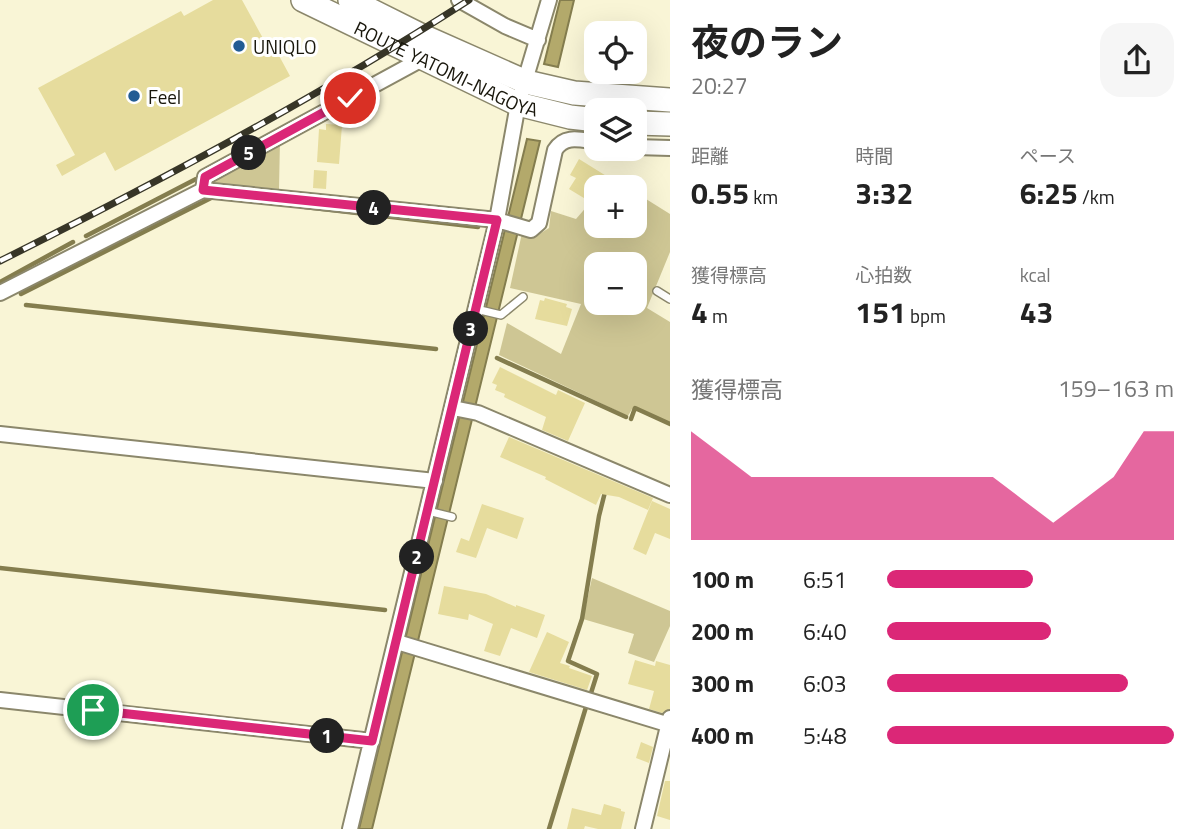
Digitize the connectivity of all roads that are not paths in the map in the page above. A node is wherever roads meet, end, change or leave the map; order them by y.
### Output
1 (303, 0) edge
2 (350, 0) edge
3 (459, 0) edge
4 (549, 0) edge
5 (538, 40) junction
6 (422, 58) junction
7 (526, 82) junction
8 (670, 100) edge
9 (518, 104) junction
10 (584, 119) edge
11 (647, 124) edge
12 (670, 124) edge
13 (584, 141) edge
14 (647, 147) edge
15 (670, 148) edge
16 (203, 190) junction
17 (500, 221) junction
18 (657, 291) dead end
19 (0, 293) edge
20 (523, 297) dead end
21 (670, 299) edge
22 (479, 310) junction
23 (456, 409) junction
24 (0, 434) edge
25 (435, 481) junction
26 (670, 495) edge
27 (431, 511) junction
28 (452, 517) dead end
29 (399, 643) junction
30 (0, 700) edge
31 (669, 723) edge
32 (372, 741) junction
33 (350, 829) edge
34 (643, 829) edge

1 - 6 main road, ROUTE YATOMI-NAGOYA
2 - 7 main road, ROUTE YATOMI-NAGOYA
3 - 5 street
4 - 5 street
5 - 7 street
6 - 9 main road, ROUTE YATOMI-NAGOYA
6 - 16 street
7 - 8 main road, ROUTE YATOMI-NAGOYA
7 - 9 street
9 - 10 main road, ROUTE YATOMI-NAGOYA
9 - 17 street
11 - 12 main road
13 - 17 street
14 - 15 street
16 - 17 street
16 - 19 street
17 - 22 street
18 - 21 lane
20 - 22 lane
22 - 23 street
23 - 25 street
23 - 26 street
24 - 25 street
25 - 27 street
27 - 28 lane
27 - 29 street
29 - 31 street
29 - 32 street
30 - 32 street
31 - 34 street
32 - 33 street

